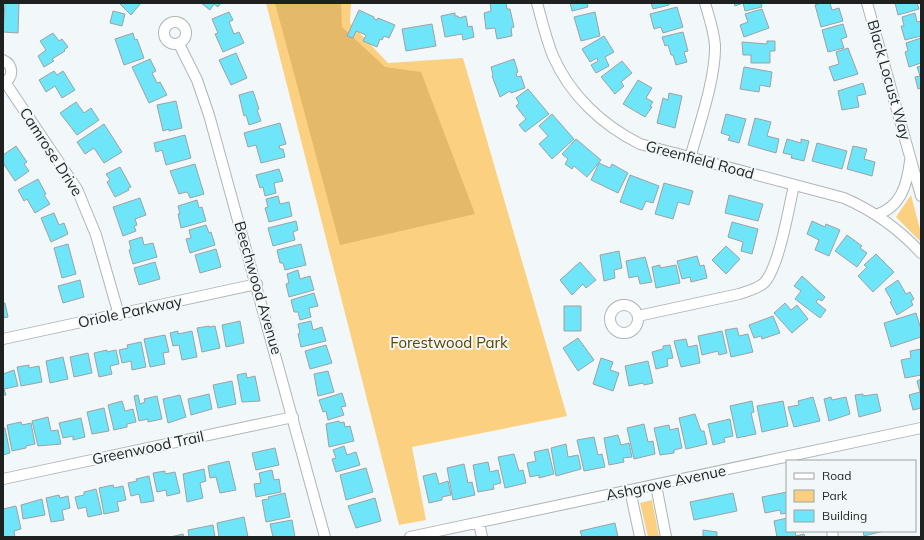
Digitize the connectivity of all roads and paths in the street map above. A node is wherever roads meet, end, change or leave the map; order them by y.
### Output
1 (537, 3) edge
2 (705, 3) edge
3 (867, 3) edge
4 (179, 44) dead end
5 (3, 60) edge
6 (4, 83) edge
7 (690, 158) junction
8 (910, 158) junction
9 (794, 185) junction
10 (921, 196) edge
11 (876, 215) junction
12 (921, 252) edge
13 (257, 284) junction
14 (119, 315) junction
15 (638, 316) dead end
16 (3, 339) edge
17 (293, 416) junction
18 (921, 428) edge
19 (815, 451) junction
20 (817, 460) edge
21 (3, 479) edge
22 (656, 485) junction
23 (630, 490) junction
24 (479, 523) junction
25 (325, 537) edge
26 (410, 537) edge
27 (482, 537) edge
28 (640, 537) edge
29 (666, 537) edge

1 - 7 street, Greenfield Road
2 - 7 street
3 - 8 street, Black Locust Way
4 - 13 street, Beechwood Avenue
5 - 6 street, Camrose Drive
6 - 14 street, Camrose Drive
7 - 9 street, Greenfield Road
8 - 10 street, Black Locust Way
8 - 11 street, Black Locust Way
9 - 11 street, Greenfield Road
9 - 15 street
11 - 12 street, Greenfield Road
13 - 14 street, Oriole Parkway
13 - 17 street, Beechwood Avenue
14 - 16 street, Oriole Parkway
17 - 21 street, Greenwood Trail
17 - 25 street, Beechwood Avenue
18 - 19 street, Ashgrove Avenue
19 - 20 street
19 - 22 street, Ashgrove Avenue
22 - 23 street, Ashgrove Avenue
22 - 29 street
23 - 24 street, Ashgrove Avenue
23 - 28 street
24 - 26 street, Ashgrove Avenue
24 - 27 street

